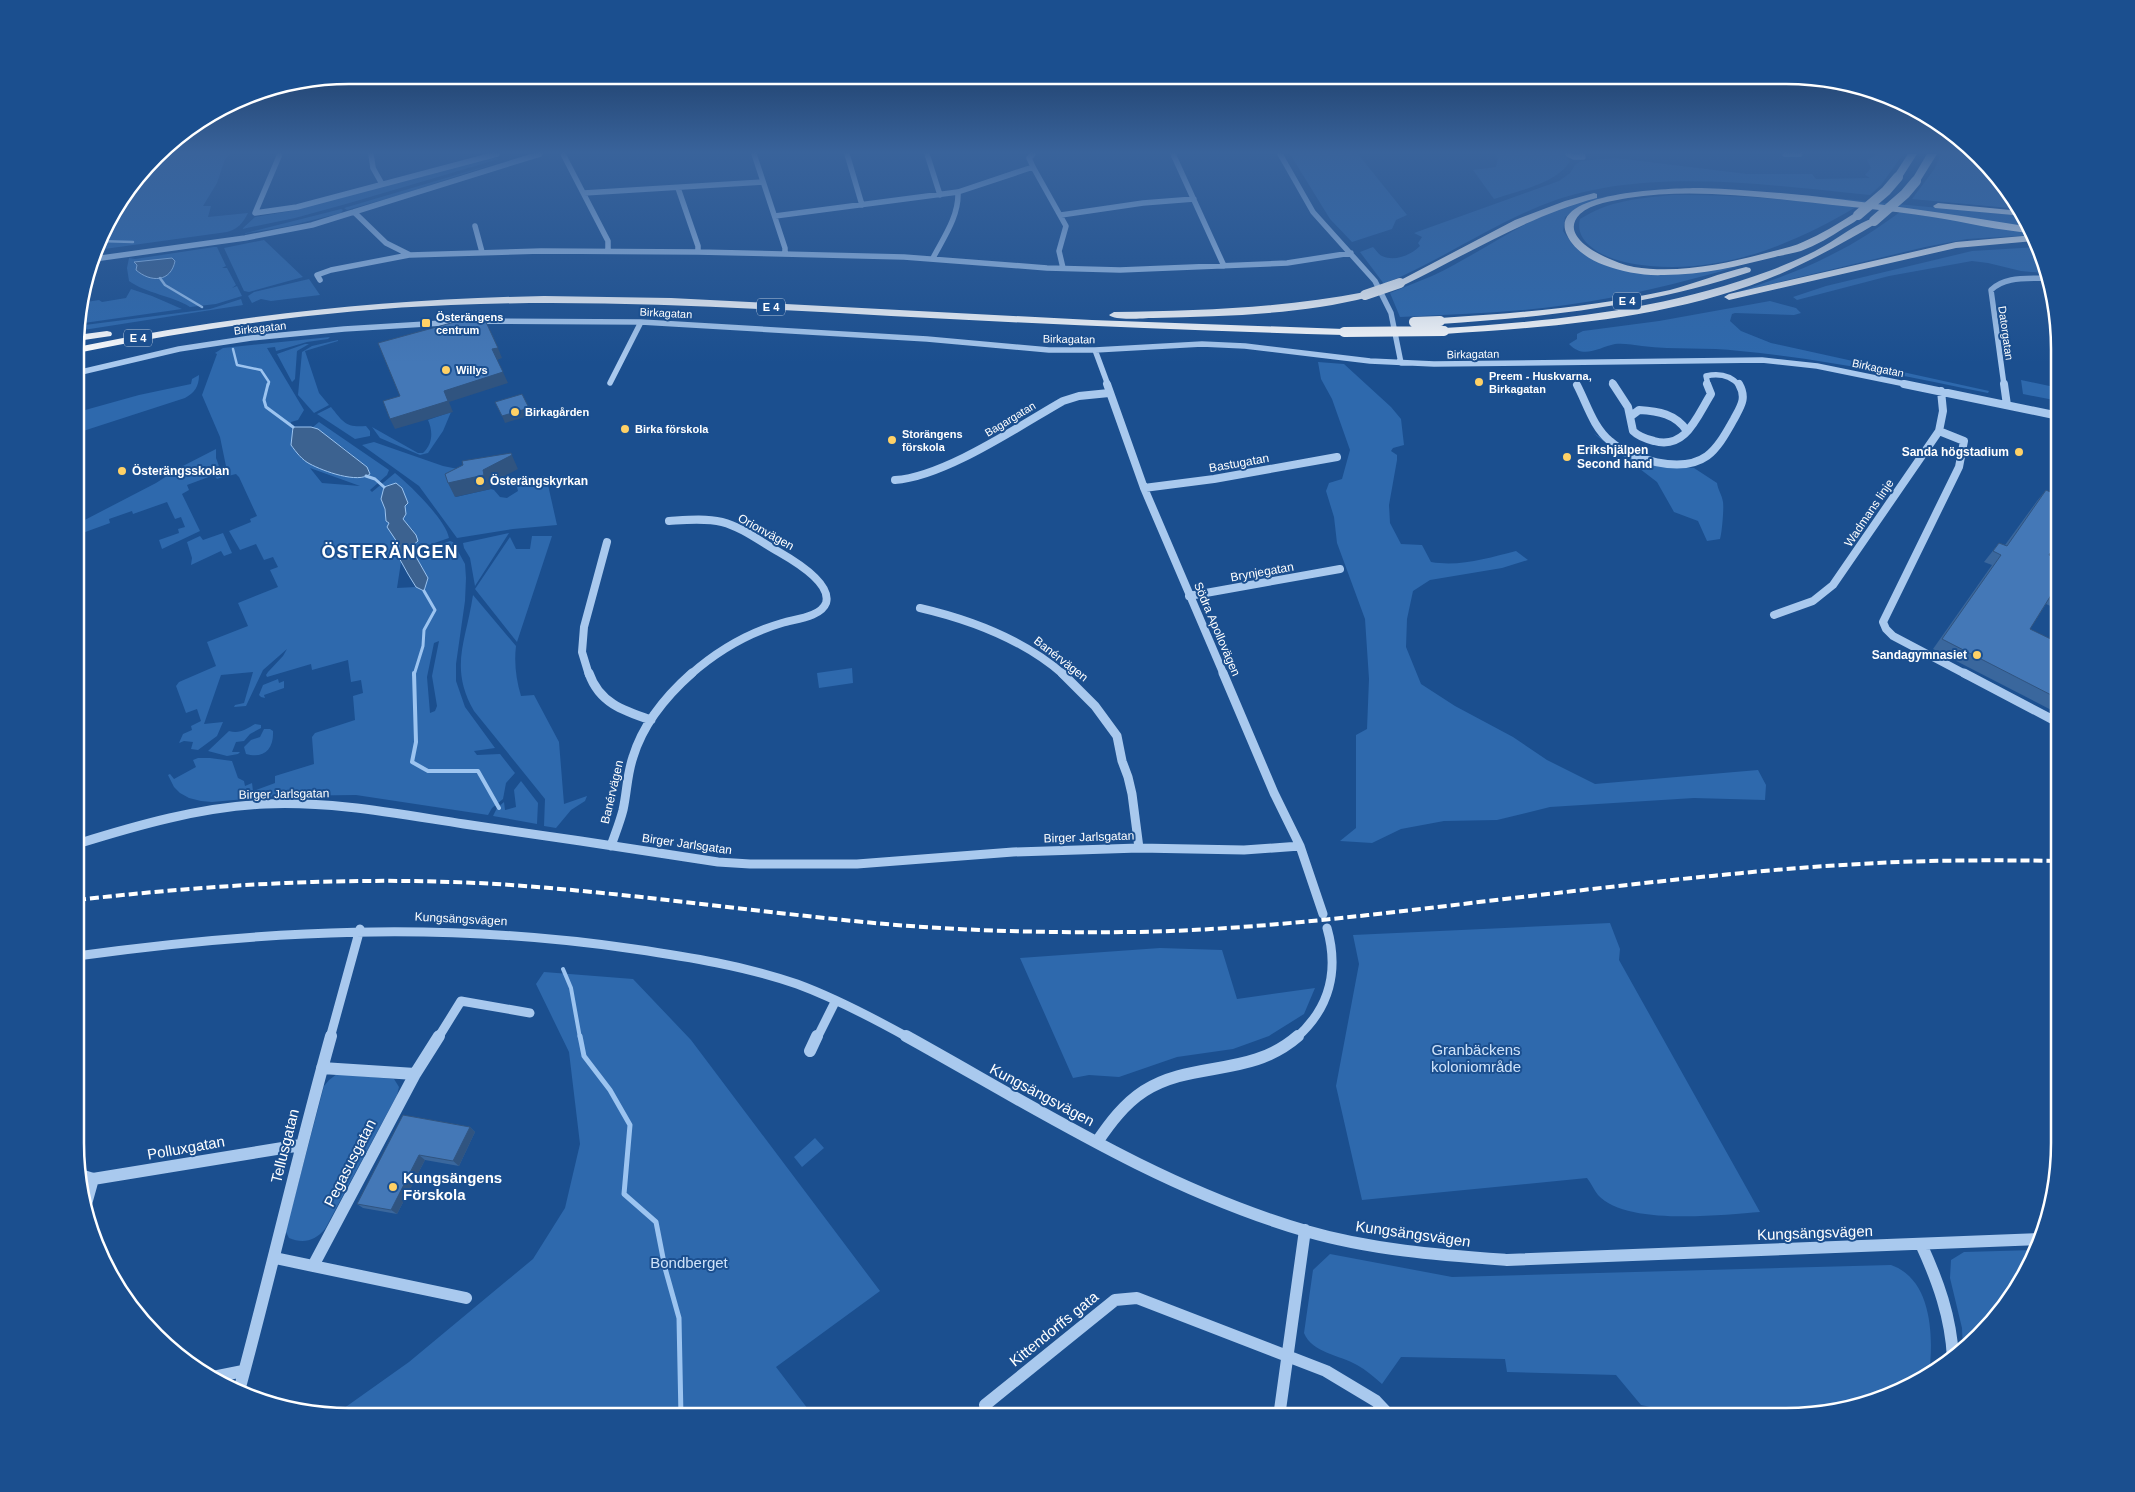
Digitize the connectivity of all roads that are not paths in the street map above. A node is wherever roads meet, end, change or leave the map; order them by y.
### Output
1 (316, 224) edge
2 (365, 224) edge
3 (600, 224) edge
4 (690, 224) edge
5 (777, 224) edge
6 (950, 224) edge
7 (1065, 224) edge
8 (1205, 224) edge
9 (1324, 224) edge
10 (1517, 224) edge
11 (1570, 224) edge
12 (1843, 224) edge
13 (1870, 224) edge
14 (1992, 224) edge
15 (475, 226) dead end
16 (2023, 229) edge
17 (2027, 238) edge
18 (1805, 245) junction
19 (608, 250) junction
20 (482, 252) junction
21 (698, 252) junction
22 (1351, 252) junction
23 (786, 254) junction
24 (410, 255) junction
25 (100, 258) edge
26 (933, 258) junction
27 (1224, 266) junction
28 (1063, 268) junction
29 (2041, 278) edge
30 (320, 280) dead end
31 (1656, 307) junction
32 (1114, 315) junction
33 (641, 322) junction
34 (1442, 326) junction
35 (1343, 327) junction
36 (84, 339) edge
37 (84, 349) edge
38 (1095, 350) junction
39 (1401, 363) junction
40 (84, 371) edge
41 (1612, 382) dead end
42 (610, 383) dead end
43 (1577, 384) dead end
44 (1941, 391) junction
45 (1109, 393) junction
46 (2006, 405) junction
47 (2051, 414) edge
48 (1631, 416) junction
49 (1687, 431) junction
50 (1939, 431) junction
51 (1337, 457) dead end
52 (894, 480) dead end
53 (1144, 488) junction
54 (669, 520) dead end
55 (607, 542) dead end
56 (1340, 569) dead end
57 (1189, 596) junction
58 (826, 606) joint
59 (920, 608) dead end
60 (1774, 615) dead end
61 (2051, 719) edge
62 (651, 720) junction
63 (84, 842) edge
64 (611, 846) junction
65 (1300, 846) junction
66 (1138, 848) junction
67 (1323, 914) dead end
68 (1327, 928) dead end
69 (360, 929) junction
70 (84, 955) edge
71 (835, 1002) junction
72 (530, 1013) dead end
73 (810, 1051) dead end
74 (322, 1068) junction
75 (415, 1074) junction
76 (1097, 1142) junction
77 (301, 1144) junction
78 (86, 1177) edge
79 (94, 1180) junction
80 (89, 1195) edge
81 (1305, 1230) junction
82 (2033, 1239) edge
83 (1921, 1244) junction
84 (275, 1258) junction
85 (313, 1266) junction
86 (466, 1298) dead end
87 (1953, 1350) edge
88 (1288, 1357) junction
89 (243, 1371) junction
90 (221, 1375) edge
91 (240, 1385) edge
92 (986, 1405) dead end
93 (1280, 1408) edge
94 (1383, 1408) edge

1 - 25 street
2 - 24 street
3 - 19 street
4 - 21 street
5 - 23 street
6 - 26 street
7 - 28 street
8 - 27 street
9 - 22 street
10 - 32 highway, bridge
11 - 18 highway
12 - 18 highway, E 4, bridge
13 - 31 highway, E 4, bridge
14 - 16 highway
15 - 20 street
17 - 31 highway
18 - 34 highway, E 4
19 - 20 street
19 - 21 street
20 - 24 street
21 - 23 street
22 - 27 street
22 - 39 street
23 - 26 street
24 - 30 street
26 - 28 street
27 - 28 street
29 - 46 street, Datorgatan
31 - 34 highway, E 4
32 - 35 highway, E 4
32 - 36 highway, E 4
33 - 38 street, Birkagatan
33 - 40 street, Birkagatan
33 - 42 street
34 - 35 highway, E 4, bridge
35 - 37 highway, E 4
38 - 39 street, Birkagatan
38 - 45 street, Södra Apollovägen
39 - 44 street, Birkagatan
41 - 48 street
43 - 49 street
44 - 46 street, Birkagatan
44 - 50 street, Wadmans linje
45 - 52 street, Bagargatan
45 - 53 street, Södra Apollovägen
46 - 47 street, Birkagatan
48 - 49 street
48 - 49 street
50 - 60 street, Wadmans linje
50 - 61 street
51 - 53 street, Bastugatan
53 - 57 street, Södra Apollovägen
54 - 58 street, Orionvägen
55 - 62 street
56 - 57 street, Brynjegatan
57 - 65 street, Södra Apollovägen
58 - 62 street, Banérvägen
59 - 66 street, Banérvägen
62 - 64 street, Banérvägen
63 - 64 street, Birger Jarlsgatan
64 - 66 street, Birger Jarlsgatan
65 - 66 street, Birger Jarlsgatan
65 - 67 street, Södra Apollovägen
68 - 76 street
69 - 70 street, Kungsängsvägen
69 - 71 street, Kungsängsvägen
69 - 74 street, Tellusgatan
71 - 73 street
71 - 76 street, Kungsängsvägen
72 - 75 street, Pegasusgatan
74 - 75 street
74 - 77 street, Tellusgatan
75 - 85 street, Pegasusgatan
76 - 81 street, Kungsängsvägen
77 - 79 street, Polluxgatan
77 - 84 street, Tellusgatan
78 - 79 street, Polluxgatan
79 - 80 street
81 - 83 street, Kungsängsvägen
81 - 88 street
82 - 83 street, Kungsängsvägen
83 - 87 street
84 - 85 street
84 - 89 street, Tellusgatan
85 - 86 street
88 - 92 street, Kittendorffs gata
88 - 93 street
88 - 94 street, Kittendorffs gata
89 - 90 street
89 - 91 street, Tellusgatan

